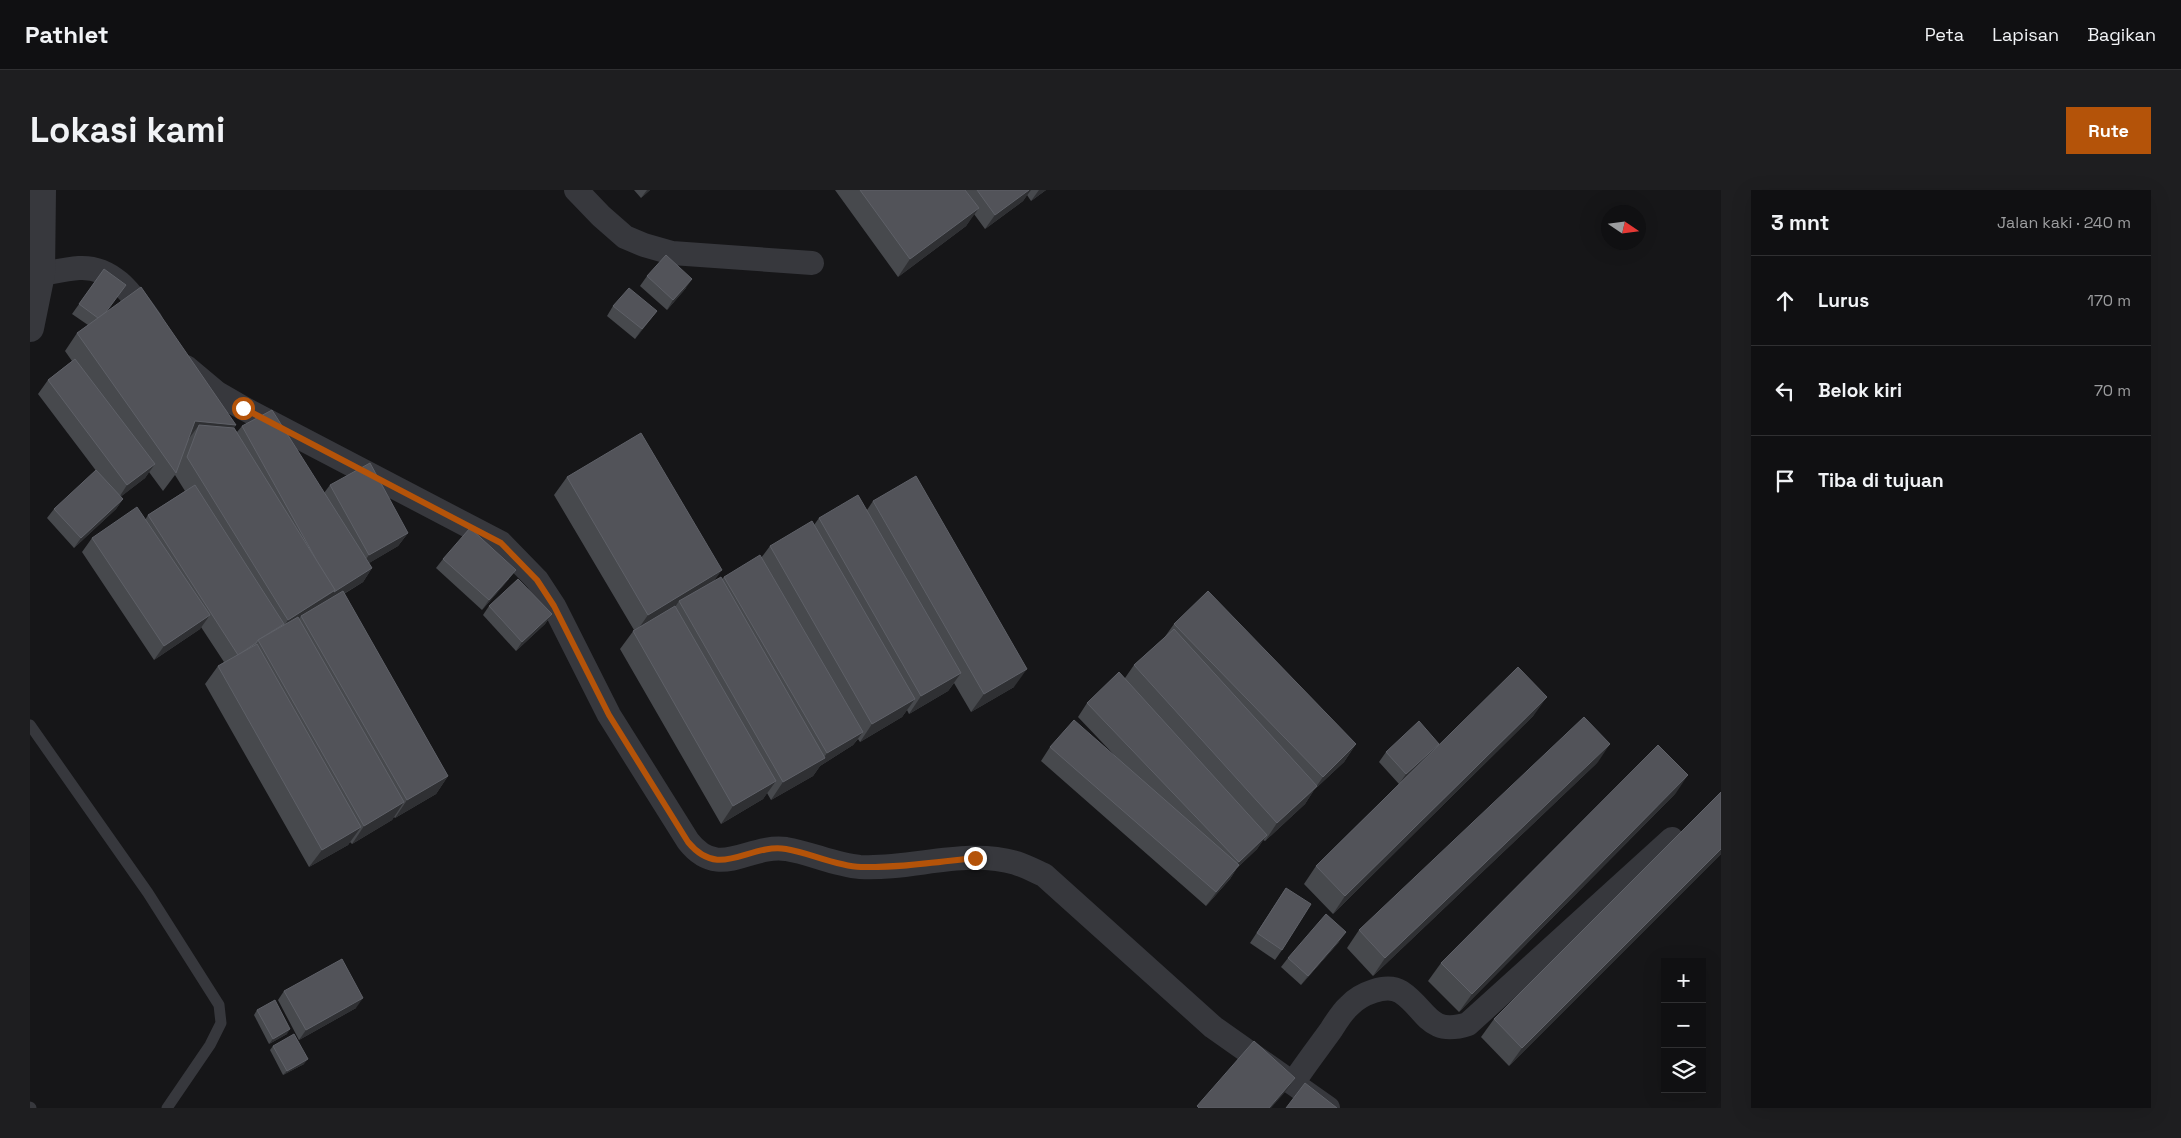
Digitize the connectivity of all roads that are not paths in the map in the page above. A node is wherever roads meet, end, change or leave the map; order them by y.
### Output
1 (576, 190) edge
2 (45, 192) edge
3 (812, 263) dead end
4 (41, 274) junction
5 (30, 328) edge
6 (30, 725) edge
7 (1672, 839) edge
8 (1292, 1083) junction
9 (167, 1108) edge
10 (1328, 1108) edge

1 - 3 street
2 - 4 street
4 - 5 street
4 - 8 street
6 - 9 lane
7 - 8 street
8 - 10 street

